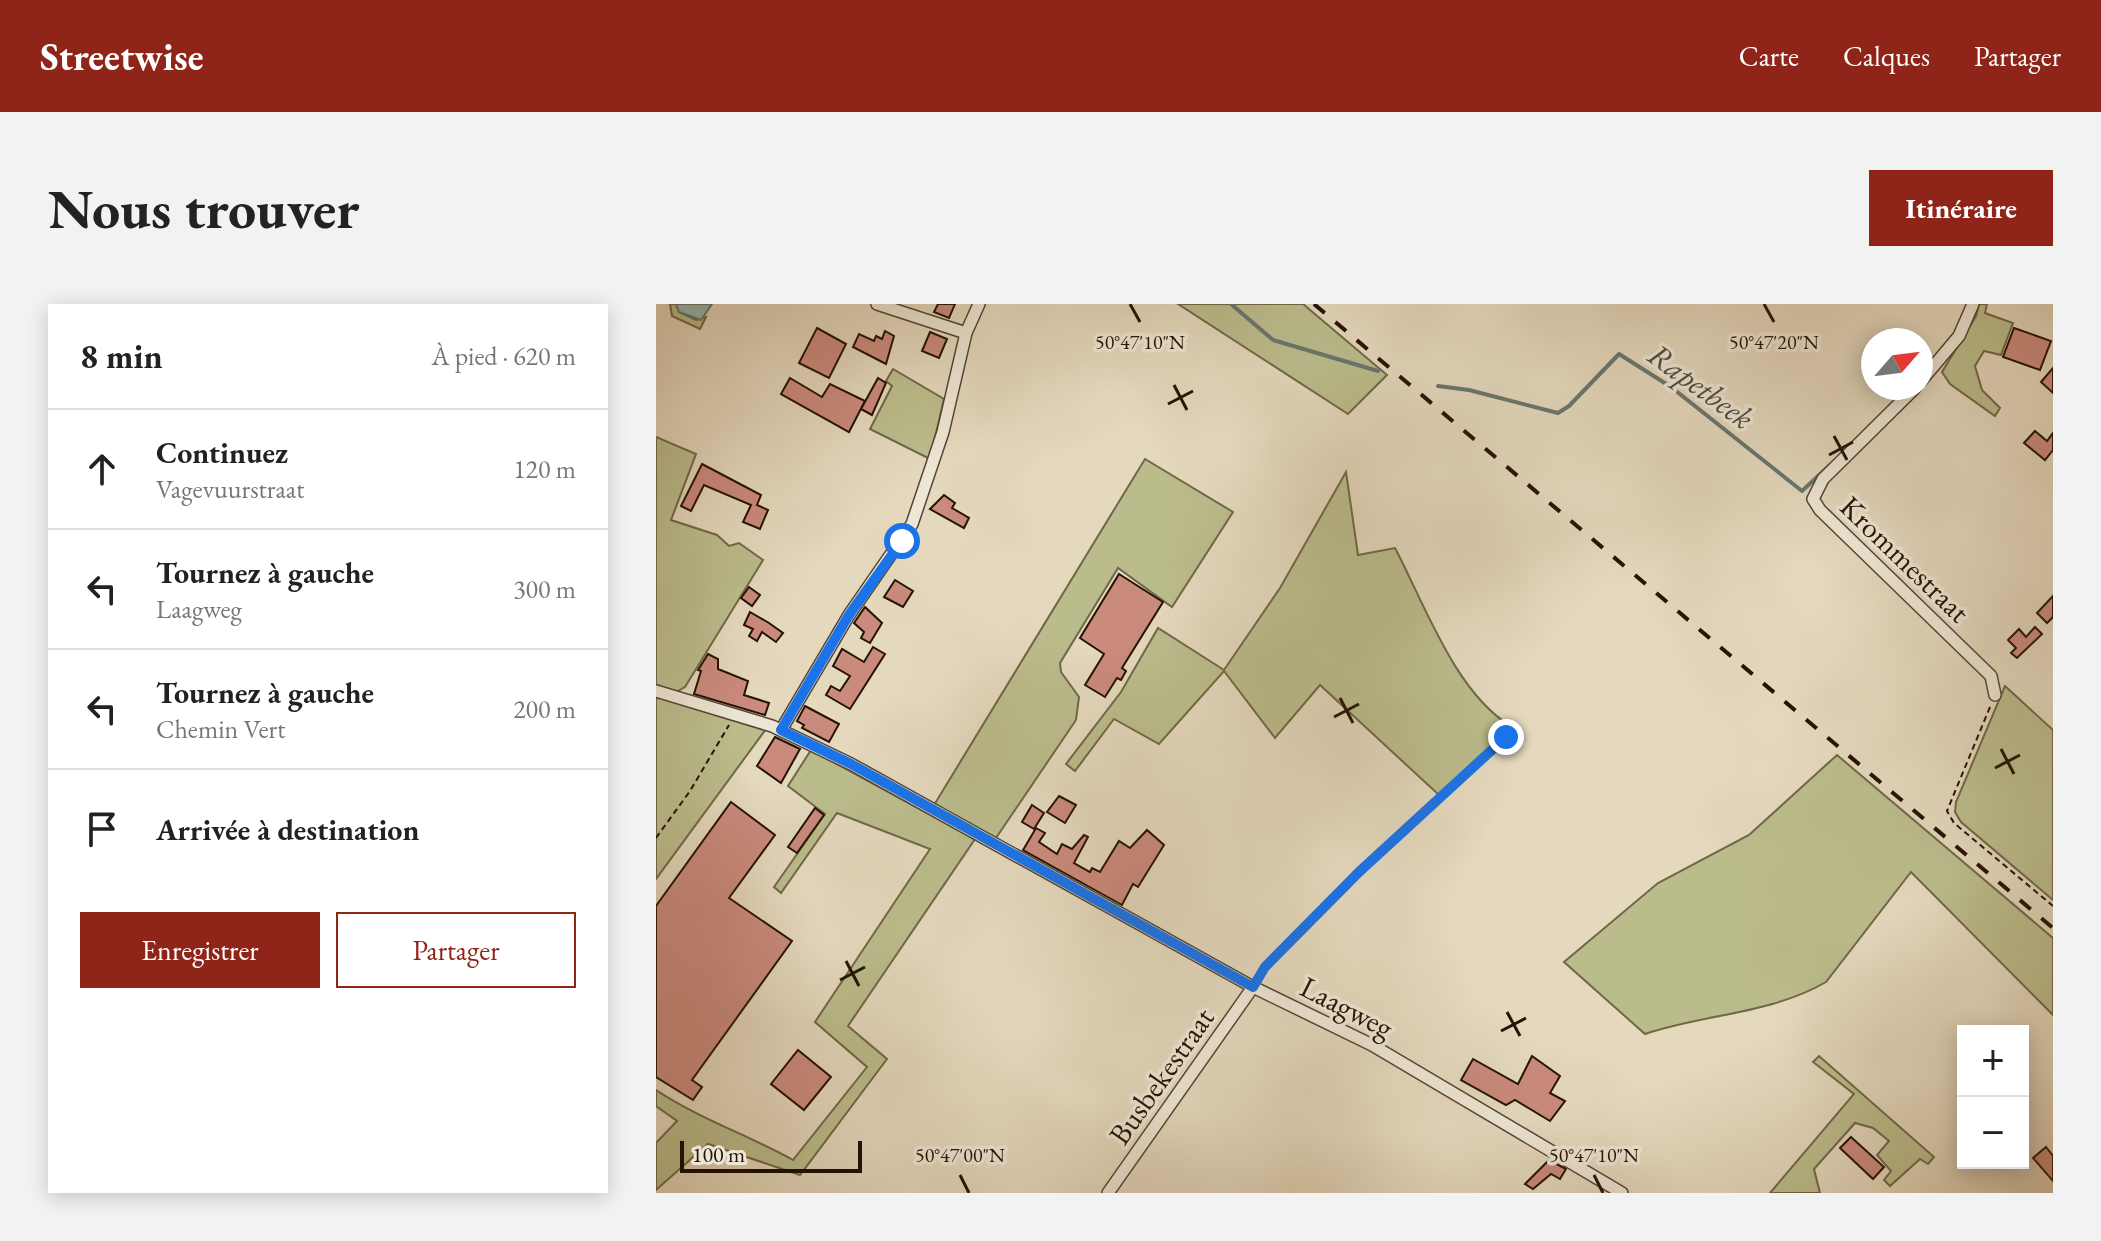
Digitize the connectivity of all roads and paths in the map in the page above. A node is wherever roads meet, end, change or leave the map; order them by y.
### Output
1 (877, 304) edge
2 (979, 304) edge
3 (1973, 304) edge
4 (966, 333) junction
5 (1933, 367) edge
6 (1903, 400) edge
7 (656, 691) edge
8 (1995, 695) joint
9 (735, 715) junction
10 (781, 730) junction
11 (1506, 737) dead end
12 (656, 838) edge
13 (2053, 906) edge
14 (1253, 987) junction
15 (1108, 1193) edge
16 (1622, 1193) edge

1 - 4 street
2 - 4 street
3 - 5 street
4 - 10 street
6 - 8 street, Krommestraat
7 - 9 street, Laagweg
8 - 13 path
9 - 10 street, Laagweg
9 - 12 path
10 - 14 street, Laagweg
11 - 14 path
14 - 15 street, Busbekestraat
14 - 16 street, Laagweg

